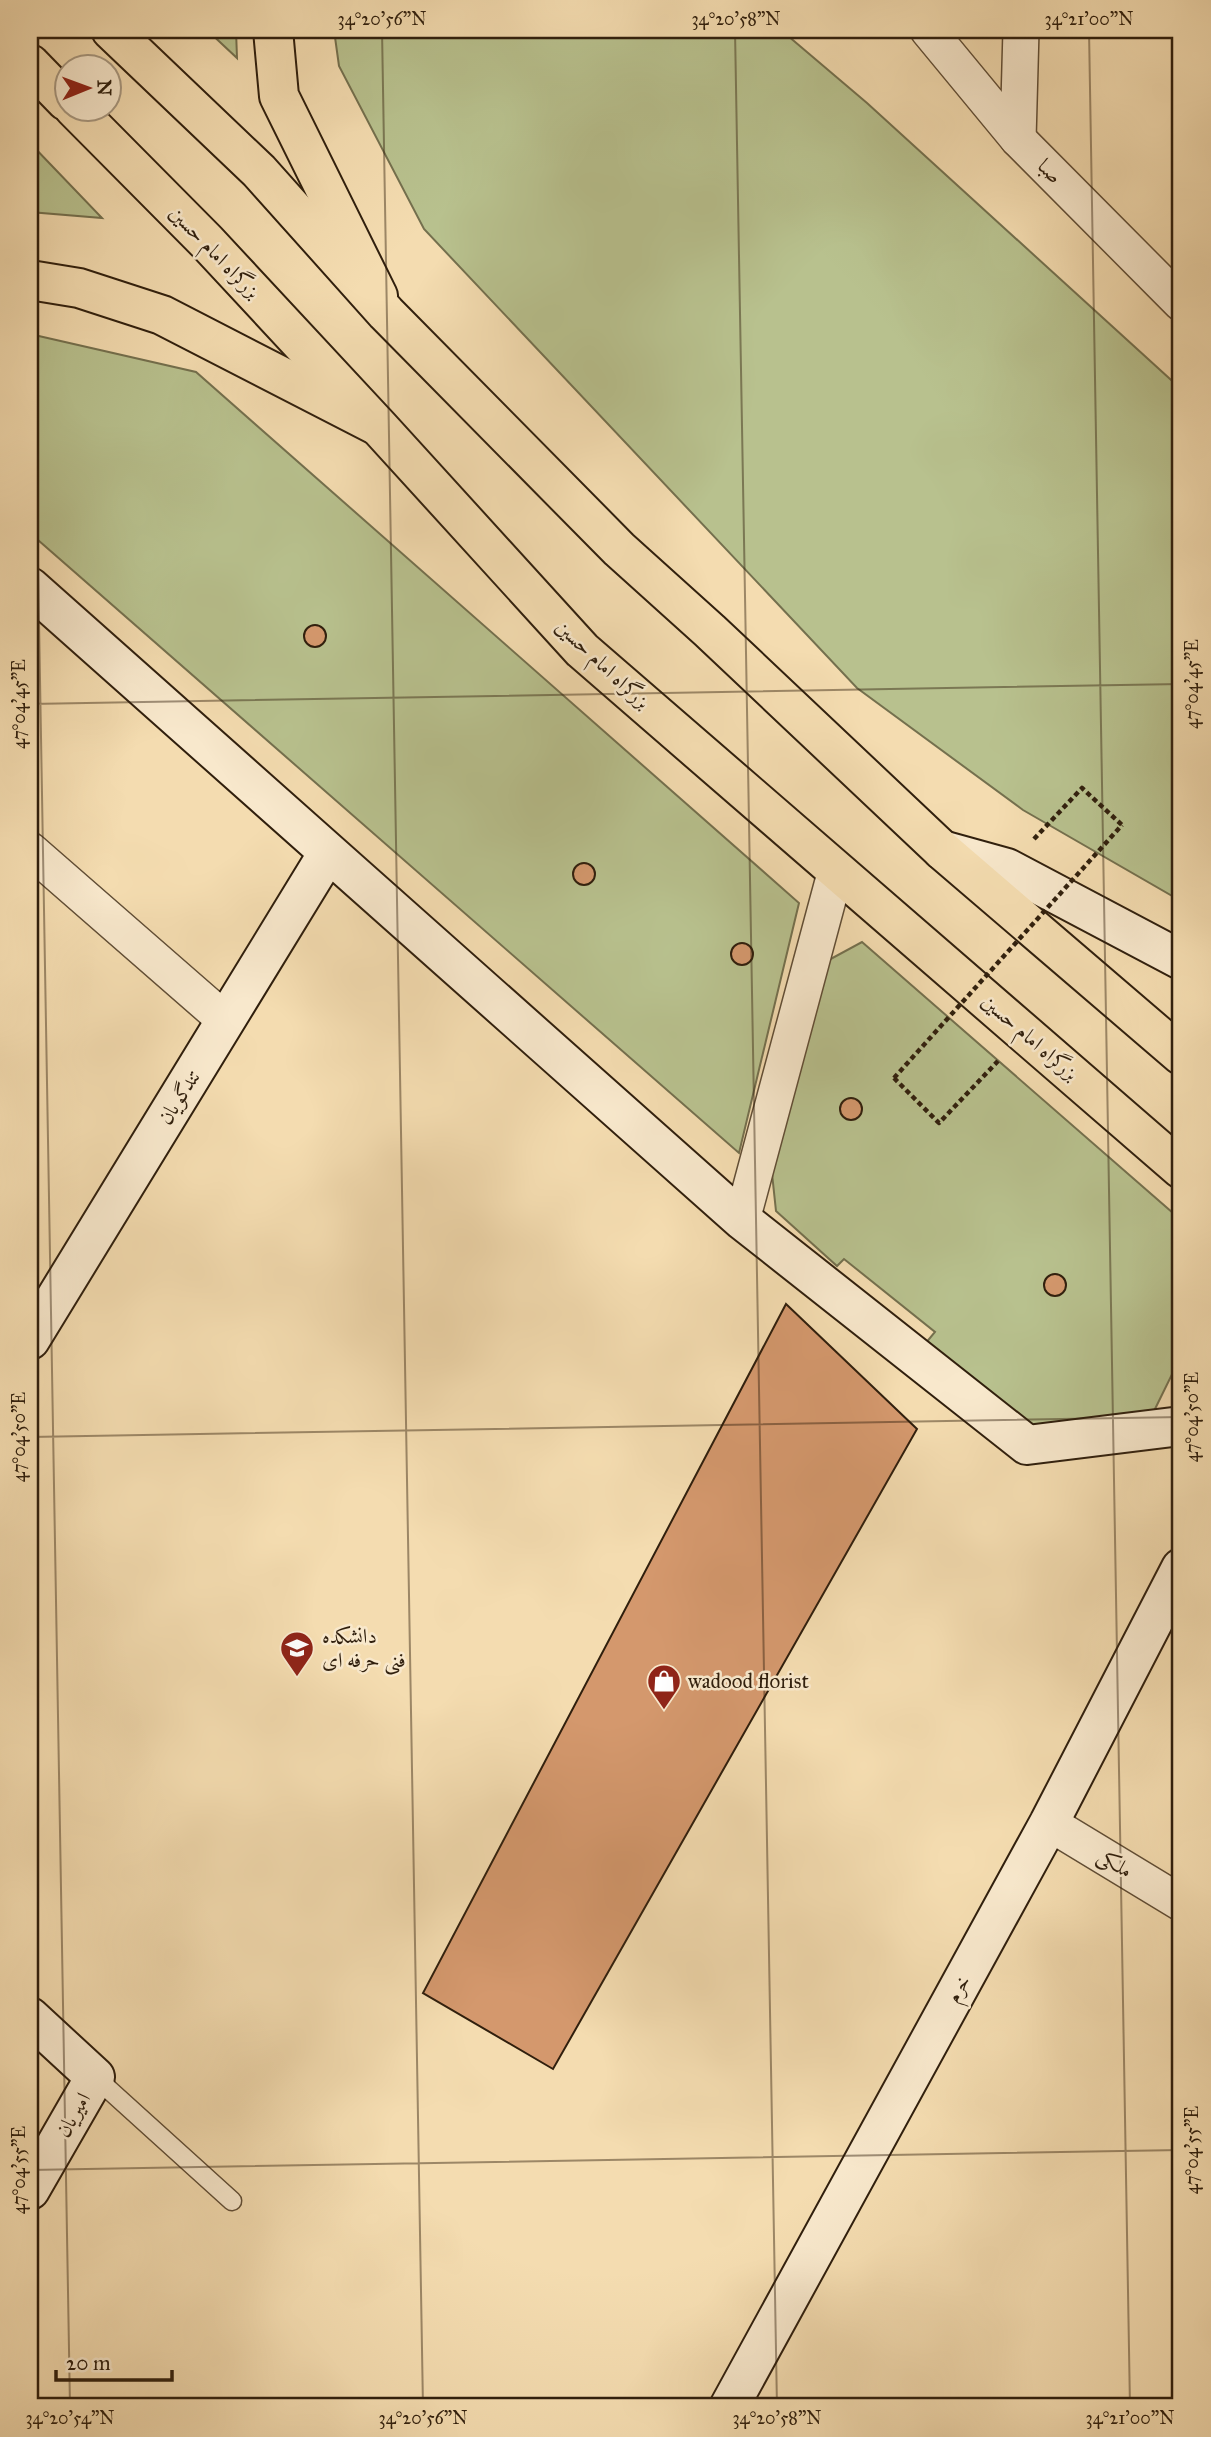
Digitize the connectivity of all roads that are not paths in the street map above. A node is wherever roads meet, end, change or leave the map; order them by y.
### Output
1 (111, 30) edge
2 (273, 30) edge
3 (928, 30) edge
4 (1021, 30) edge
5 (30, 64) edge
6 (52, 87) edge
7 (88, 122) edge
8 (1018, 139) junction
9 (30, 280) edge
10 (1181, 303) edge
11 (386, 313) junction
12 (379, 427) junction
13 (30, 587) edge
14 (30, 850) edge
15 (942, 850) junction
16 (328, 853) junction
17 (836, 870) junction
18 (1181, 960) edge
19 (226, 1021) junction
20 (1181, 1055) edge
21 (1181, 1169) edge
22 (742, 1220) junction
23 (30, 1340) edge
24 (1181, 1426) edge
25 (1181, 1568) edge
26 (1172, 1611) edge
27 (1049, 1823) junction
28 (1181, 1903) edge
29 (30, 2017) edge
30 (95, 2077) junction
31 (36, 2166) edge
32 (232, 2201) dead end
33 (729, 2407) edge

1 - 11 main road
2 - 11 main road
3 - 8 street, صبا
4 - 8 street
5 - 6 main road
7 - 12 main road, بزرگراه امام حسین
8 - 10 street, صبا
9 - 12 main road
11 - 15 main road
12 - 17 main road, بزرگراه امام حسین
13 - 16 street
14 - 19 street
15 - 18 street
15 - 20 main road
16 - 19 street, تندگویان
16 - 22 street
17 - 21 main road, بزرگراه امام حسین
17 - 22 street
19 - 23 street, تندگویان
22 - 24 street
25 - 26 street, خرم
26 - 27 street, خرم
27 - 28 street, ملکی
27 - 33 street, خرم
29 - 30 street
30 - 31 street, امیریان
30 - 32 lane

